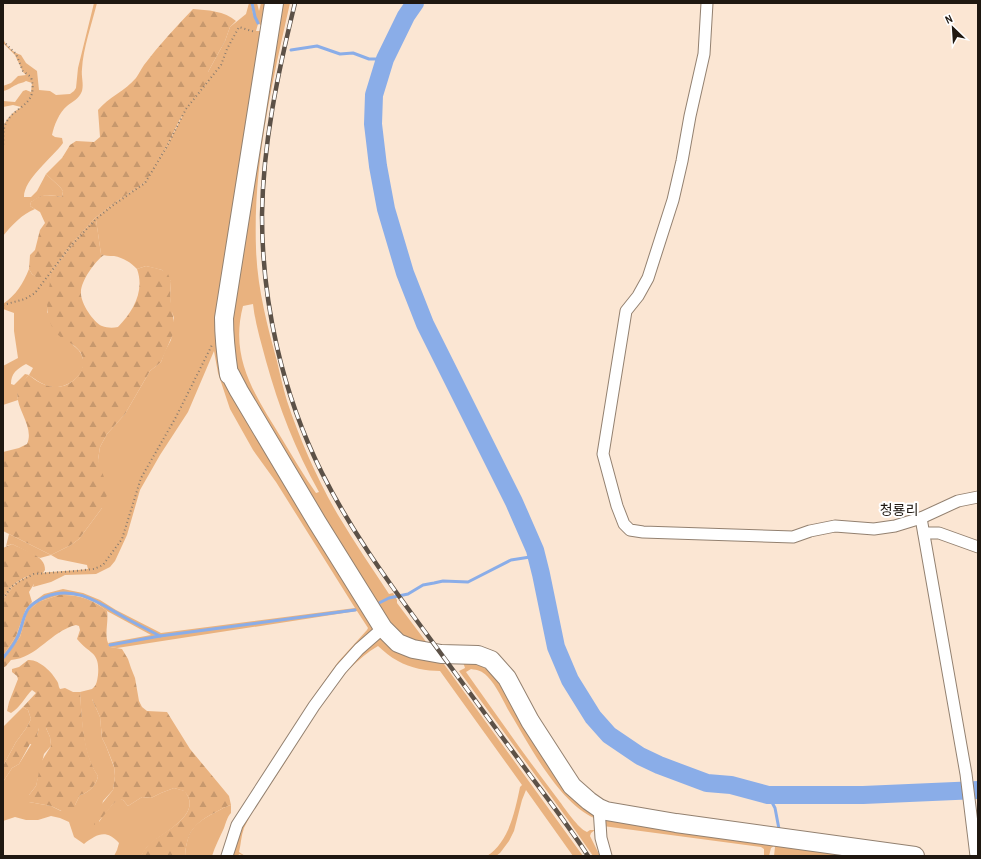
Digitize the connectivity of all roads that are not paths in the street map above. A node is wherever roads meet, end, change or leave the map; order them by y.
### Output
1 (274, 3) edge
2 (707, 3) edge
3 (978, 498) edge
4 (921, 518) junction
5 (924, 533) junction
6 (978, 547) edge
7 (383, 628) junction
8 (599, 808) junction
9 (228, 856) edge
10 (606, 856) edge
11 (915, 856) edge
12 (976, 856) edge

1 - 7 main road
2 - 4 street
3 - 4 street
4 - 5 street
5 - 6 street
5 - 12 street
7 - 8 main road
7 - 9 street
8 - 10 street
8 - 11 main road

